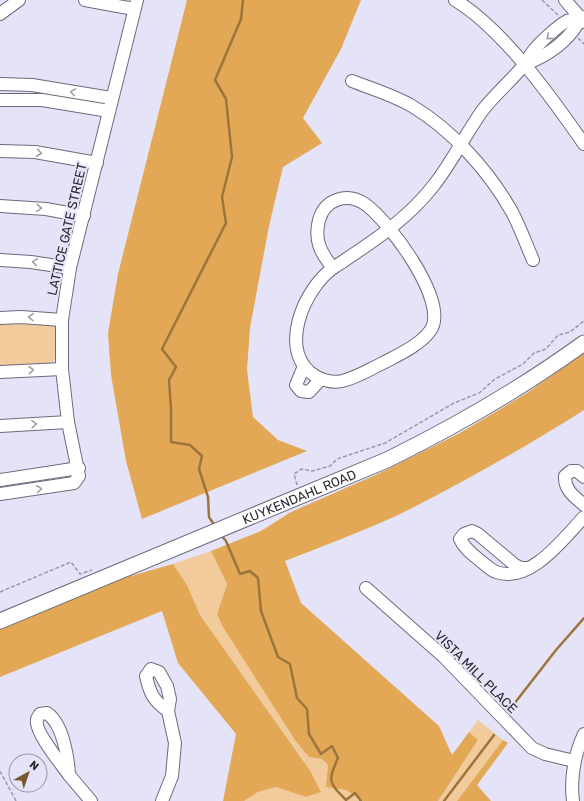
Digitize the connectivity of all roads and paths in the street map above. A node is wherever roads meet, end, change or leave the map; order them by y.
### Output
1 (19, 0) edge
2 (85, 0) edge
3 (455, 0) edge
4 (565, 0) edge
5 (135, 4) edge
6 (0, 14) edge
7 (583, 19) edge
8 (523, 65) junction
9 (352, 81) dead end
10 (0, 84) edge
11 (111, 98) junction
12 (0, 100) edge
13 (109, 111) junction
14 (460, 144) junction
15 (584, 144) edge
16 (0, 151) edge
17 (97, 163) junction
18 (0, 206) edge
19 (84, 216) junction
20 (390, 229) junction
21 (0, 260) edge
22 (533, 260) dead end
23 (70, 268) junction
24 (333, 268) junction
25 (0, 318) edge
26 (62, 320) junction
27 (584, 321) edge
28 (584, 343) edge
29 (304, 366) junction
30 (62, 369) junction
31 (0, 372) edge
32 (321, 379) junction
33 (68, 422) junction
34 (0, 426) edge
35 (79, 468) junction
36 (584, 477) edge
37 (0, 480) edge
38 (297, 486) dead end
39 (0, 494) edge
40 (584, 505) edge
41 (584, 517) edge
42 (98, 568) dead end
43 (529, 568) junction
44 (366, 588) dead end
45 (0, 592) edge
46 (0, 621) edge
47 (168, 711) dead end
48 (584, 734) edge
49 (574, 761) junction
50 (0, 771) edge
51 (69, 776) dead end
52 (16, 801) edge
53 (91, 801) edge
54 (162, 801) edge
55 (573, 801) edge

1 - 6 street
2 - 5 street
3 - 8 street
4 - 7 street
5 - 11 street, LATTICE GATE STREET
7 - 8 street
8 - 14 street
8 - 15 street
9 - 14 street
11 -> 10 street
11 - 13 street, LATTICE GATE STREET
12 - 13 street
13 - 17 street, LATTICE GATE STREET
14 - 20 street
14 - 22 street
16 -> 17 street
17 - 19 street, LATTICE GATE STREET
18 -> 19 street
19 - 23 street, LATTICE GATE STREET
20 - 24 street
20 - 24 street
20 - 32 street
23 -> 21 street
23 - 26 street, LATTICE GATE STREET
24 - 29 street
26 -> 25 street
26 - 30 street, LATTICE GATE STREET
27 - 38 path
28 - 46 main road, KUYKENDAHL ROAD
29 - 32 street
29 - 32 street
31 -> 30 street
30 - 33 street, LATTICE GATE STREET
34 -> 33 street
33 - 35 street, LATTICE GATE STREET
35 - 37 street
39 -> 35 street
36 - 40 street
41 - 43 street
42 - 45 path
43 - 43 street
44 - 49 street, VISTA MILL PLACE
47 - 54 street
48 - 49 street
49 - 55 street
50 - 52 path
51 - 53 street

